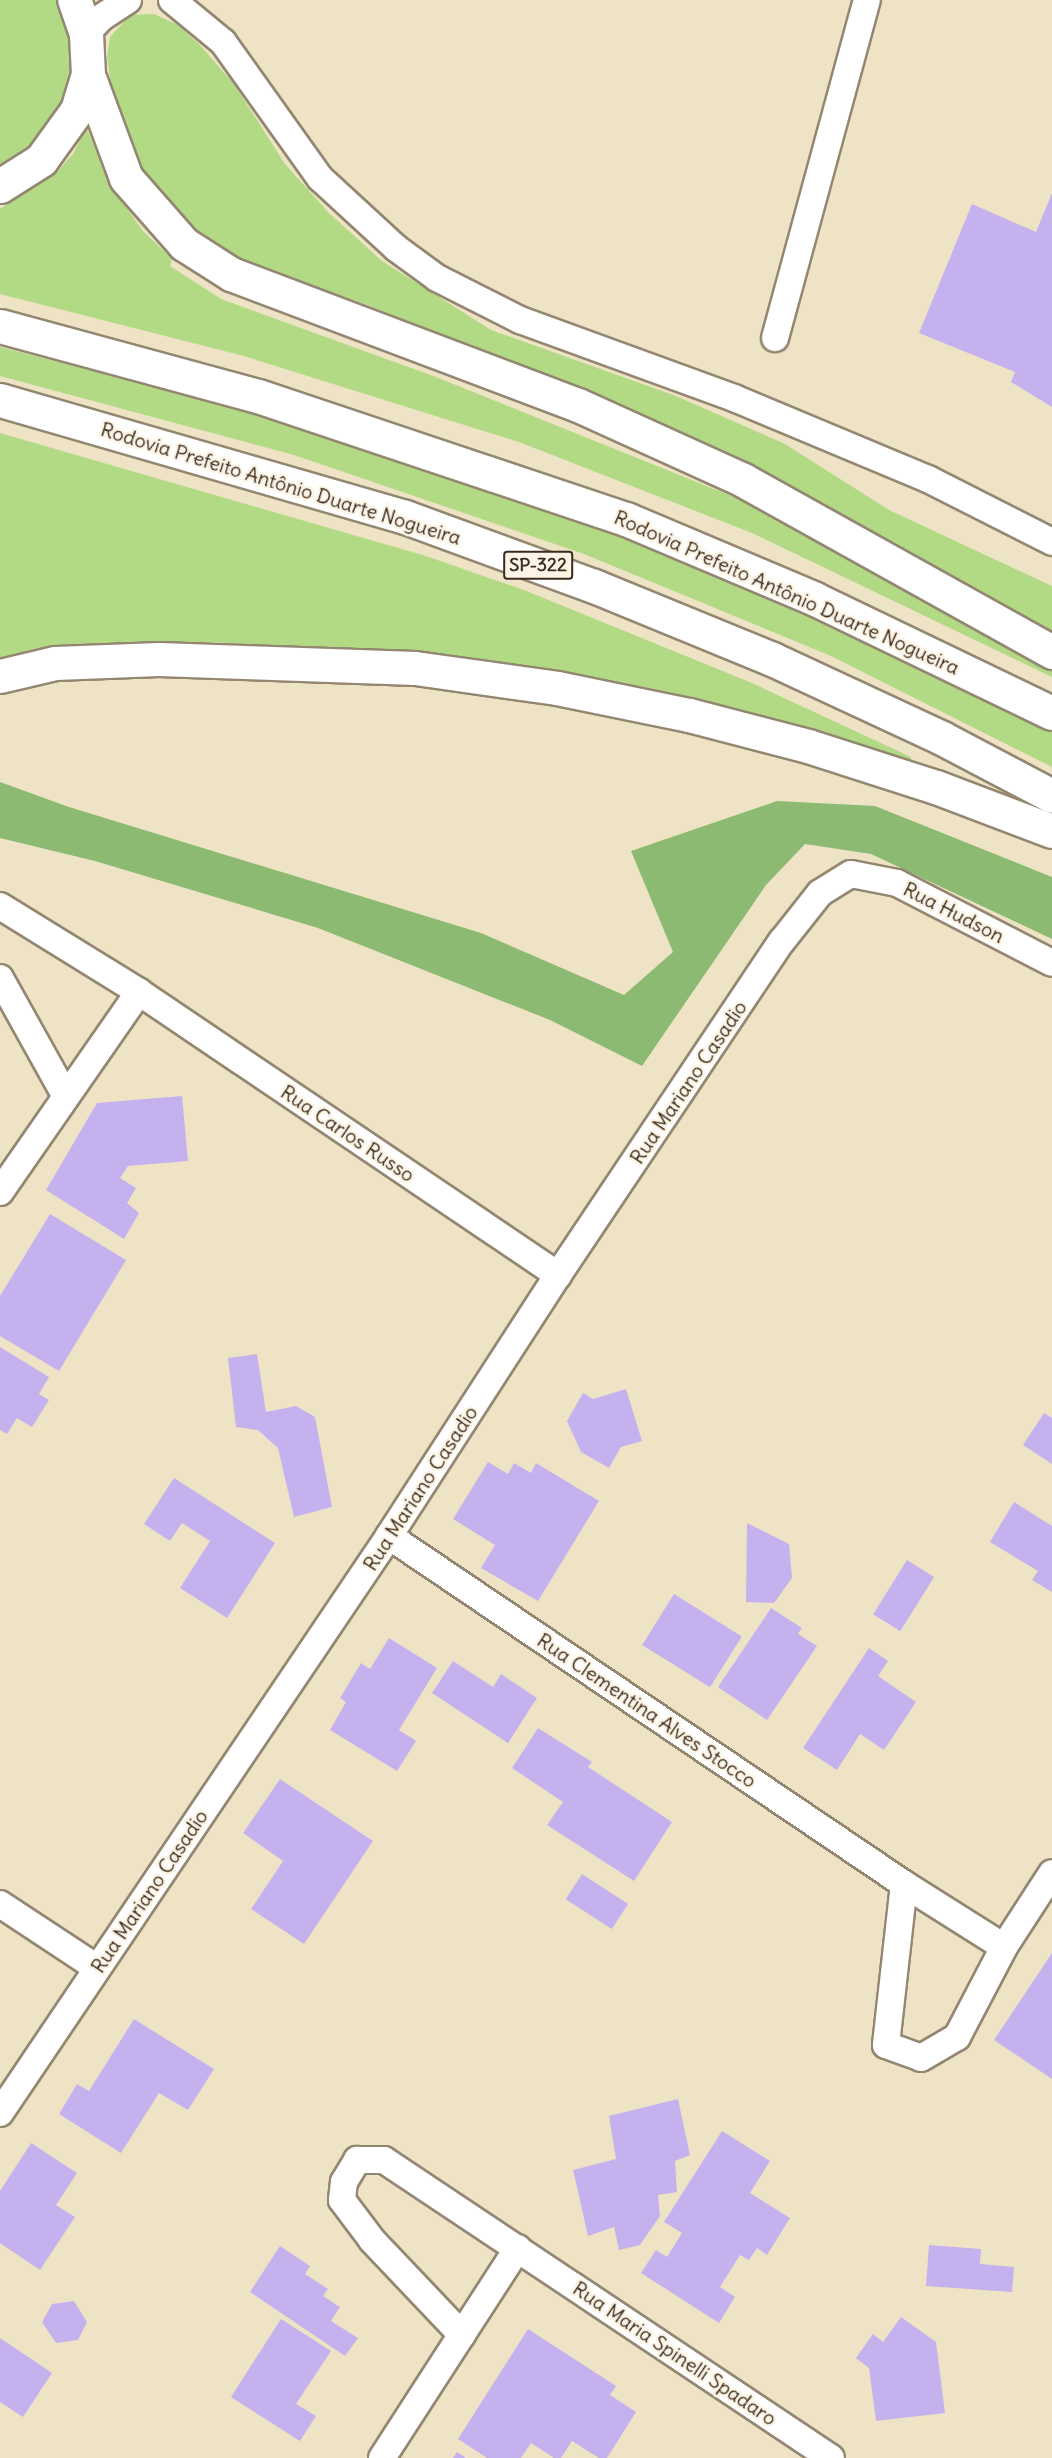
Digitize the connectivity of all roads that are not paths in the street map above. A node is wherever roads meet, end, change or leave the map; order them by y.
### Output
1 (74, 0) edge
2 (128, 0) edge
3 (154, 0) edge
4 (172, 0) edge
5 (867, 0) edge
6 (194, 19) junction
7 (86, 34) junction
8 (88, 75) junction
9 (0, 186) edge
10 (0, 326) edge
11 (775, 338) dead end
12 (0, 400) edge
13 (1052, 542) edge
14 (1052, 652) edge
15 (0, 676) edge
16 (1052, 713) edge
17 (1052, 796) edge
18 (1052, 831) edge
19 (851, 874) joint
20 (0, 906) edge
21 (1052, 963) edge
22 (0, 978) edge
23 (139, 992) junction
24 (65, 1095) junction
25 (0, 1192) edge
26 (558, 1275) junction
27 (389, 1536) junction
28 (1052, 1874) edge
29 (904, 1884) junction
30 (0, 1904) edge
31 (1004, 1947) junction
32 (97, 1968) junction
33 (0, 2113) edge
34 (518, 2248) junction
35 (462, 2336) junction
36 (382, 2458) edge
37 (831, 2458) edge

1 - 7 main road
2 - 7 street
3 - 6 street
4 - 6 street
5 - 11 street
6 - 13 street
7 - 8 main road
8 - 9 main road
8 - 14 main road
10 - 16 main road, Rodovia Prefeito Antônio Duarte Nogueira
12 - 17 main road, Rodovia Prefeito Antônio Duarte Nogueira / SP-322
15 - 18 main road
19 - 21 street, Rua Hudson
19 - 26 street, Rua Mariano Casadio
20 - 23 street, Rua Carlos Russo
22 - 24 street
23 - 24 street
23 - 26 street, Rua Carlos Russo
24 - 25 street
26 - 27 street, Rua Mariano Casadio
27 - 29 street, Rua Clementina Alves Stocco
27 - 32 street, Rua Mariano Casadio
28 - 31 street
29 - 31 street, Rua Clementina Alves Stocco
29 - 31 street
30 - 32 street
32 - 33 street, Rua Mariano Casadio
34 - 35 street
34 - 35 street, Rua Maria Spinelli Spadaro
34 - 37 street, Rua Maria Spinelli Spadaro
35 - 36 street

